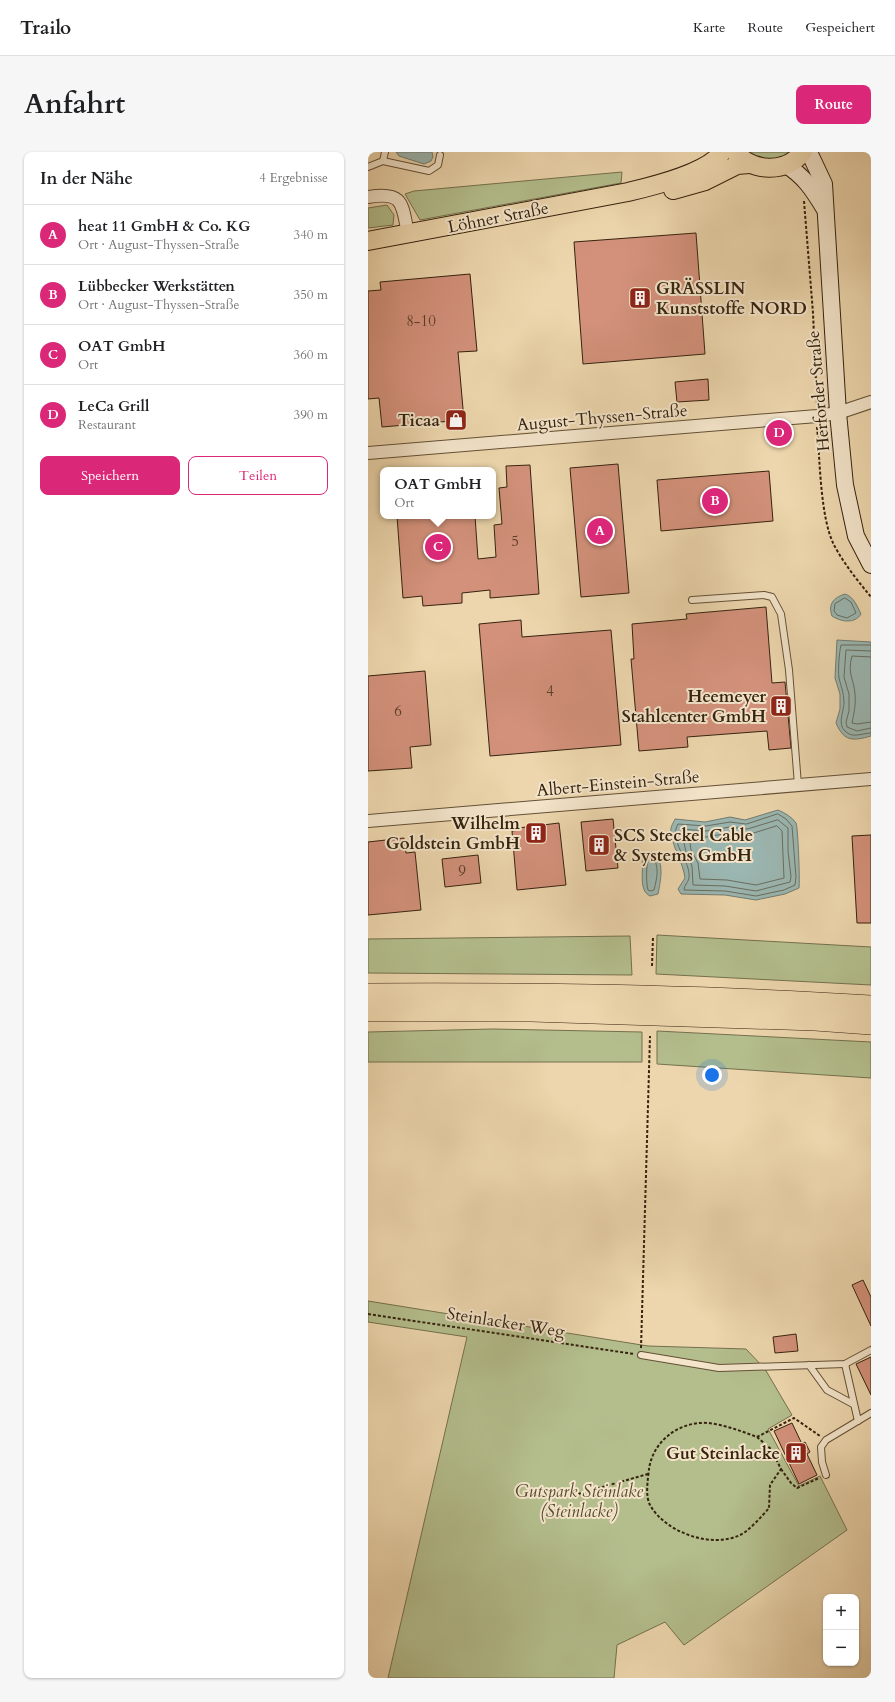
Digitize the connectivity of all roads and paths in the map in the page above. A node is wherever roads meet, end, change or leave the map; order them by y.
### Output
1 (385, 152) edge
2 (722, 152) edge
3 (735, 152) edge
4 (803, 152) edge
5 (809, 152) edge
6 (440, 155) dead end
7 (383, 161) junction
8 (749, 164) junction
9 (786, 165) junction
10 (368, 167) edge
11 (628, 192) junction
12 (804, 196) dead end
13 (368, 197) edge
14 (824, 210) junction
15 (408, 234) junction
16 (368, 241) edge
17 (871, 402) edge
18 (838, 413) junction
19 (816, 416) junction
20 (368, 453) edge
21 (871, 565) edge
22 (871, 597) edge
23 (692, 600) dead end
24 (871, 779) edge
25 (798, 785) junction
26 (368, 821) edge
27 (653, 937) dead end
28 (652, 966) dead end
29 (368, 994) edge
30 (871, 1006) edge
31 (368, 1011) edge
32 (871, 1024) edge
33 (650, 1036) dead end
34 (368, 1314) edge
35 (871, 1350) edge
36 (641, 1355) junction
37 (845, 1364) junction
38 (809, 1365) junction
39 (853, 1404) junction
40 (871, 1414) edge
41 (858, 1421) junction
42 (757, 1436) junction
43 (826, 1440) junction
44 (781, 1469) junction
45 (648, 1474) junction
46 (826, 1475) joint
47 (578, 1494) dead end

1 - 7 lane
2 - 11 main road, Löhner Straße
3 - 8 main road
4 - 9 main road
5 - 14 street, Herforder Straße
6 - 7 lane
7 - 10 lane
8 - 9 main road
8 - 11 main road, Löhner Straße
9 - 14 street, Herforder Straße
11 - 15 main road, Löhner Straße
12 - 19 path
13 - 15 street
14 - 18 street, Herforder Straße
15 - 16 main road, Löhner Straße
17 - 18 street, August-Thyssen-Straße
18 - 19 street, August-Thyssen-Straße
18 - 21 street, Herforder Straße
19 - 20 street, August-Thyssen-Straße
19 - 22 path
23 - 25 lane
24 - 25 street, Albert-Einstein-Straße
25 - 26 street, Albert-Einstein-Straße
27 - 28 path
29 - 30 highway
31 - 32 highway
33 - 36 path
34 - 36 path, Steinlacker Weg
35 - 37 lane
36 - 38 lane
37 - 38 lane
37 - 39 lane
38 - 39 lane
39 - 41 lane
40 - 41 lane
41 - 43 lane
42 - 43 path
42 - 44 path
42 - 45 path
43 - 46 lane
44 - 45 path
44 - 46 path
45 - 47 path

